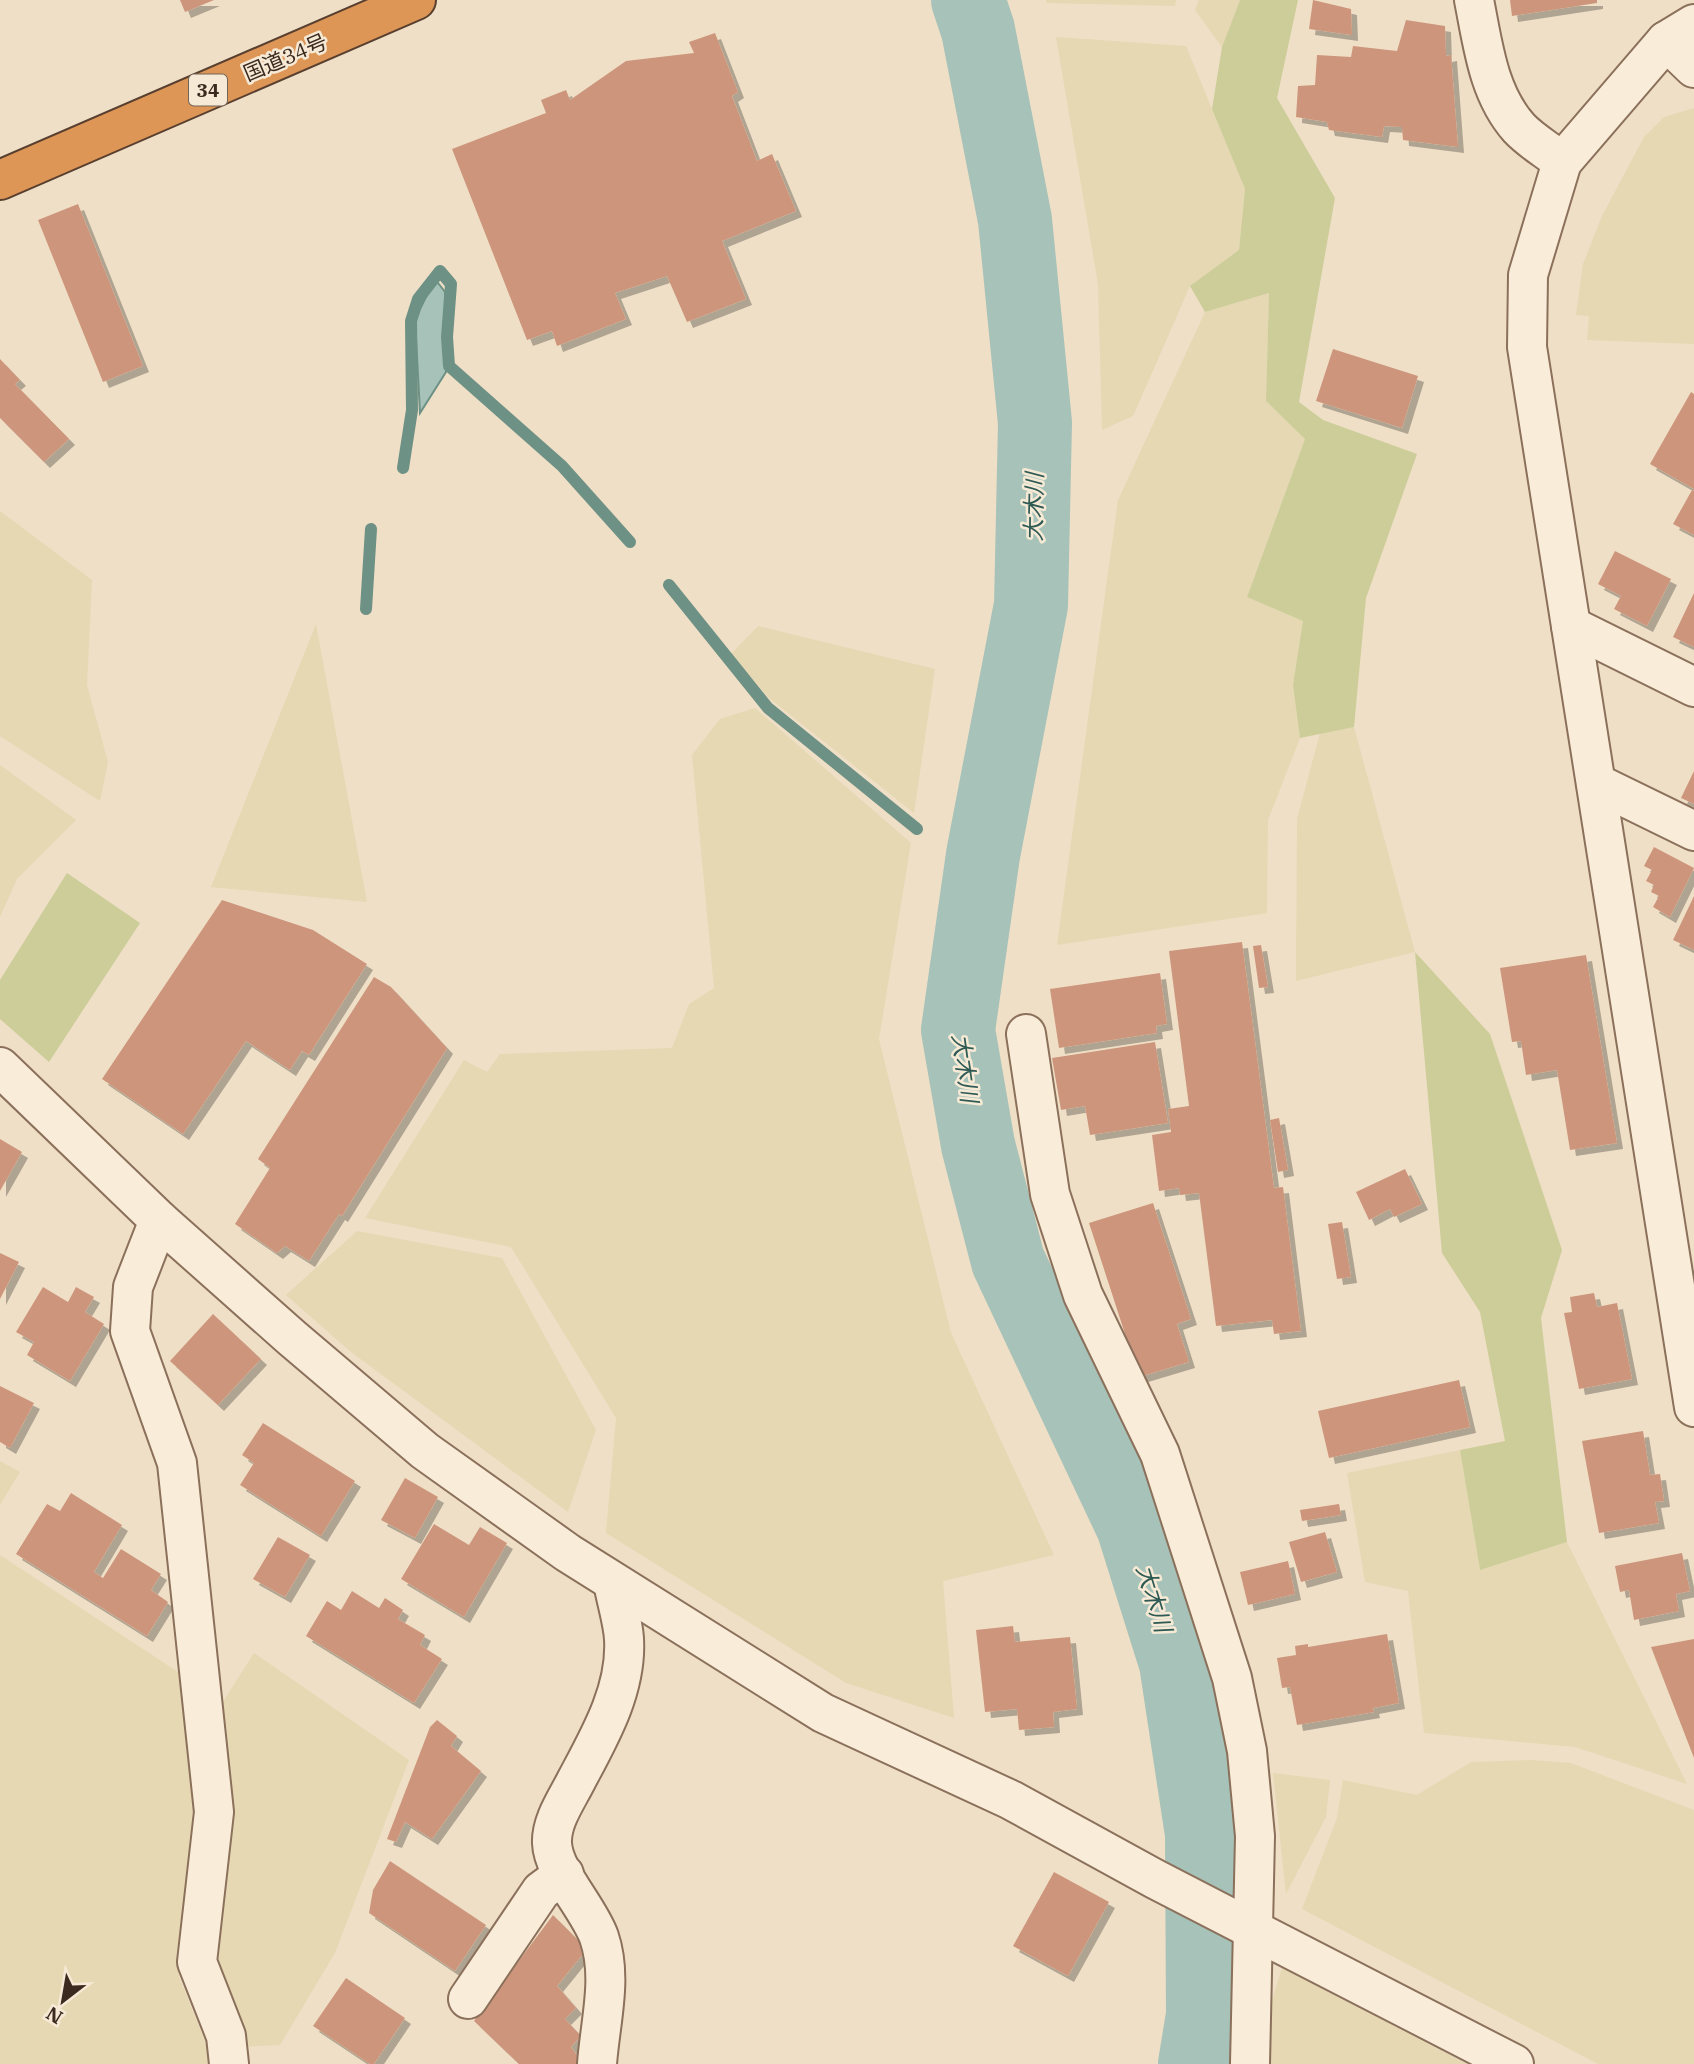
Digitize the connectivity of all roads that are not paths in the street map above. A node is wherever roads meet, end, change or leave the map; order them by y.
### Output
1 (416, 0) edge
2 (1474, 0) edge
3 (1680, 32) edge
4 (1694, 68) edge
5 (1562, 162) junction
6 (0, 180) edge
7 (1572, 626) junction
8 (1694, 687) edge
9 (1596, 783) junction
10 (1694, 831) edge
11 (1026, 1034) dead end
12 (0, 1067) edge
13 (159, 1220) junction
14 (1694, 1407) edge
15 (613, 1582) junction
16 (564, 1874) junction
17 (1245, 1925) junction
18 (468, 1999) dead end
19 (229, 2064) edge
20 (597, 2064) edge
21 (1250, 2064) edge
22 (1514, 2064) edge

1 - 6 highway, 国道34号 / 34
2 - 5 street
3 - 4 street
3 - 5 street
5 - 7 street
7 - 8 street
7 - 9 street
9 - 10 street
9 - 14 street
11 - 17 street
12 - 13 street
13 - 15 street
13 - 19 street
15 - 16 street
15 - 17 street
16 - 18 street
16 - 20 street
17 - 21 street
17 - 22 street

